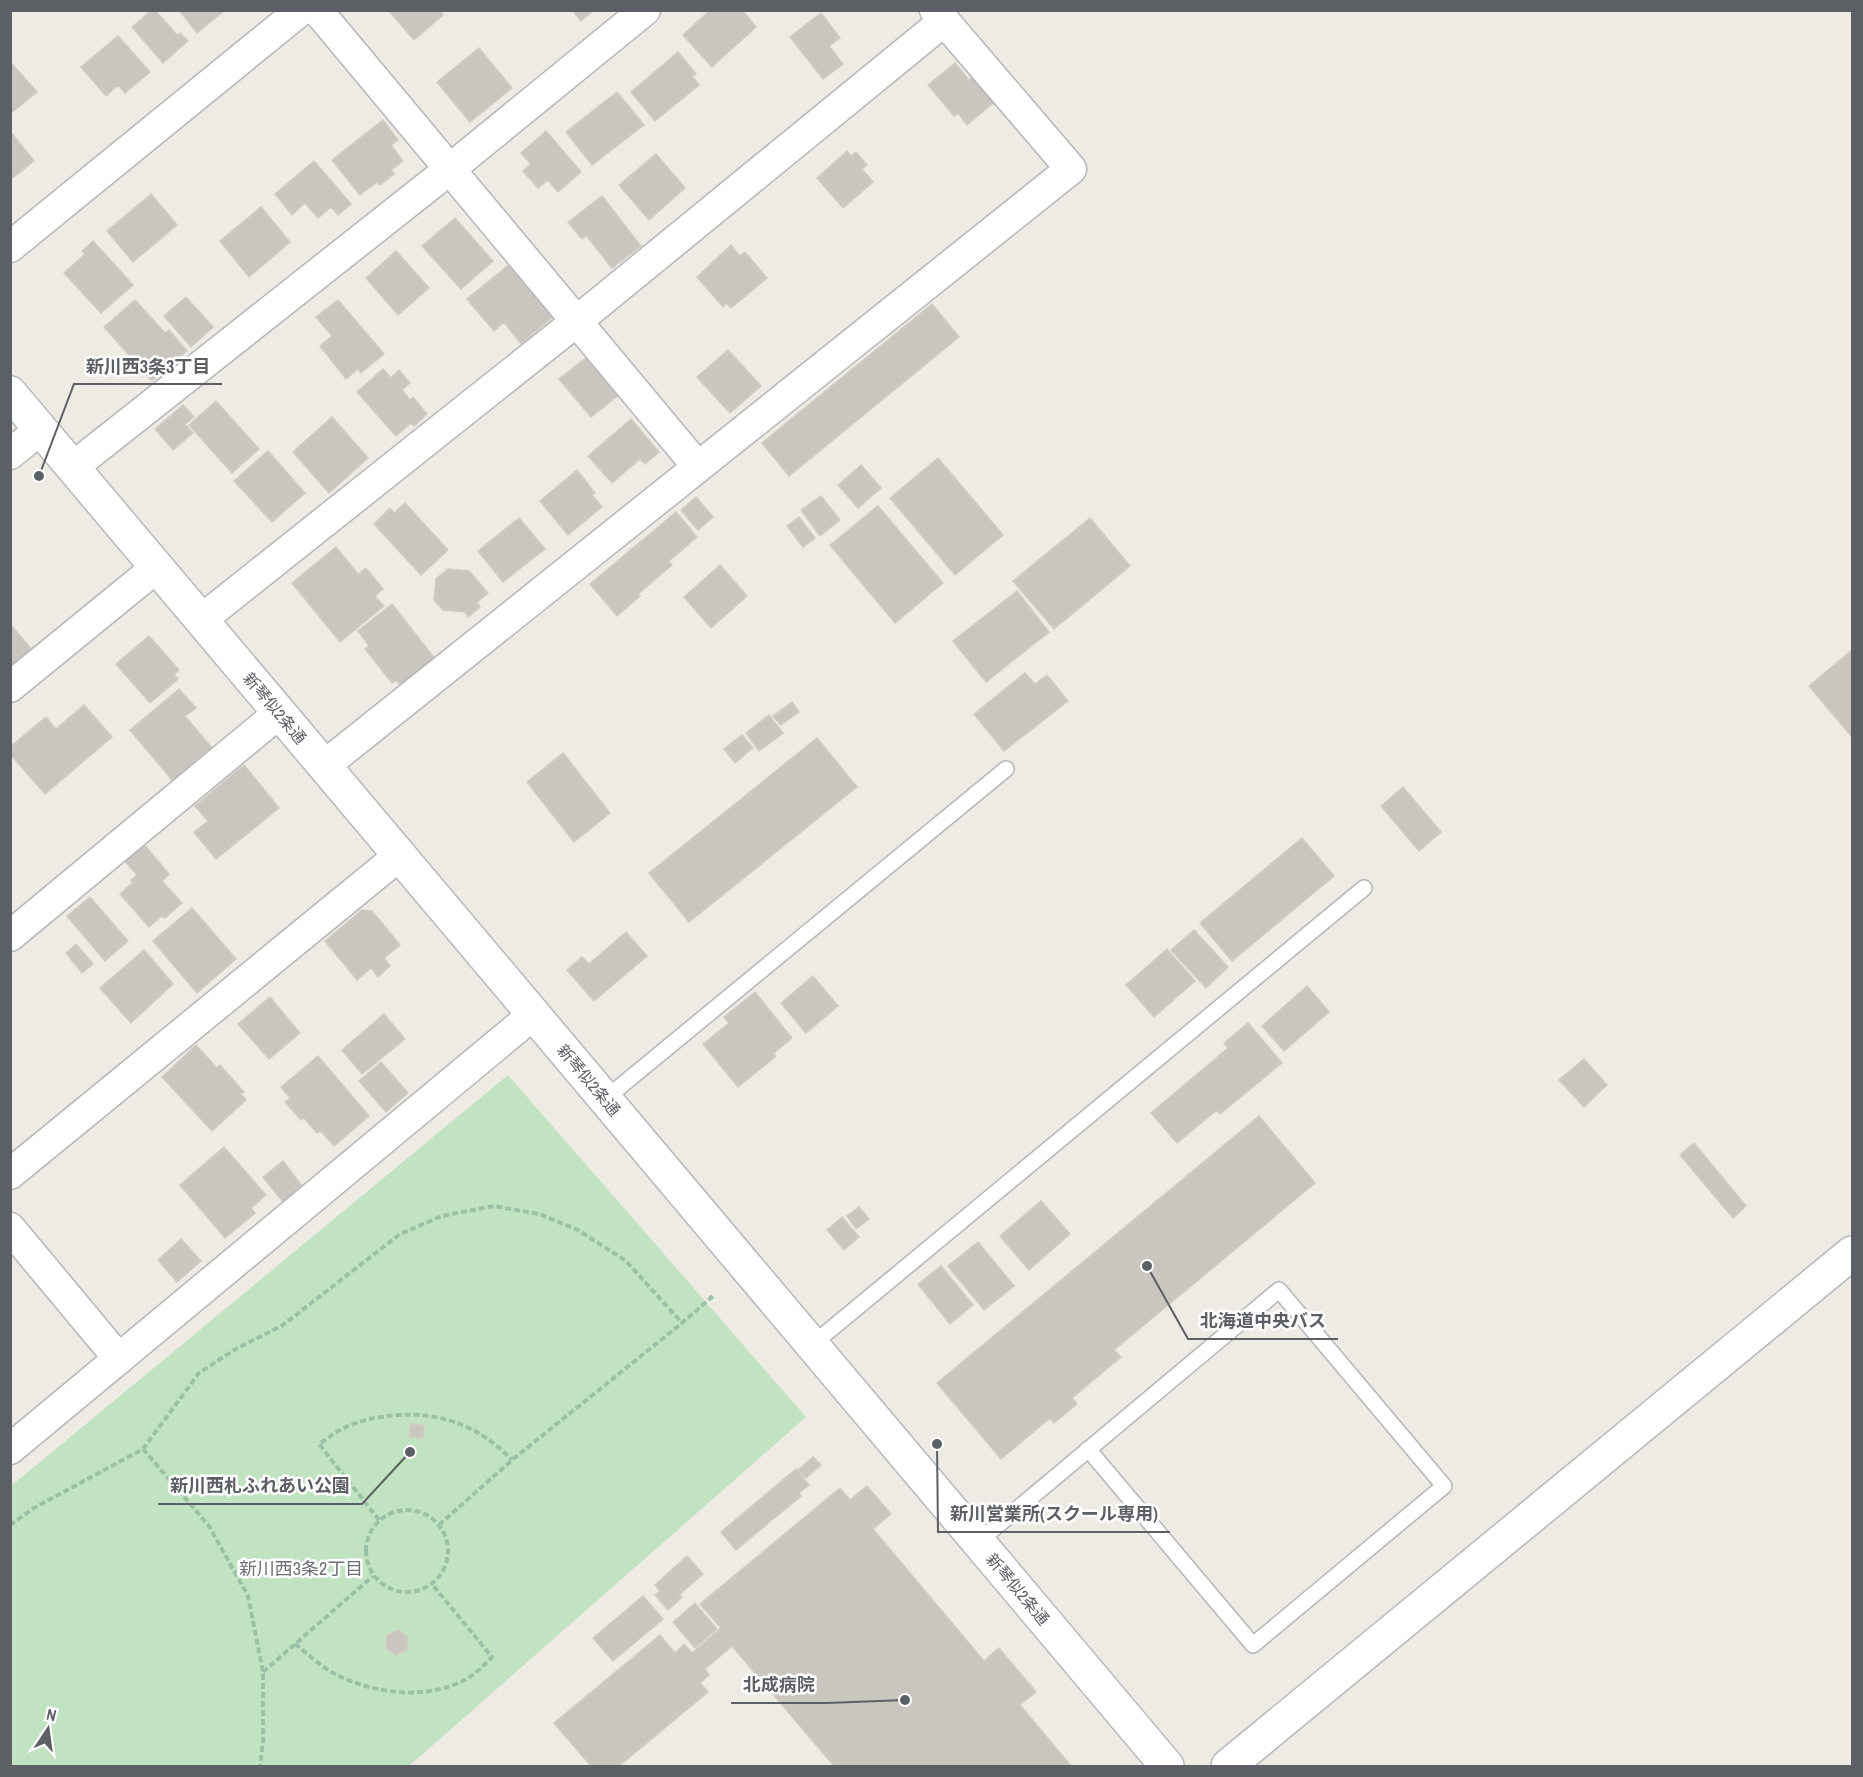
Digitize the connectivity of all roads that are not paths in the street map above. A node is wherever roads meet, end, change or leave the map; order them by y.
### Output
1 (301, 10) edge
2 (317, 10) edge
3 (645, 10) edge
4 (940, 16) edge
5 (450, 169) junction
6 (10, 247) edge
7 (577, 321) junction
8 (10, 393) edge
9 (41, 429) junction
10 (10, 454) edge
11 (73, 467) junction
12 (698, 467) junction
13 (156, 567) junction
14 (201, 620) junction
15 (10, 687) edge
16 (279, 712) junction
17 (324, 766) junction
18 (1006, 769) dead end
19 (400, 855) junction
20 (1364, 888) dead end
21 (10, 936) edge
22 (534, 1014) junction
23 (605, 1099) junction
24 (10, 1174) edge
25 (10, 1228) edge
26 (1852, 1253) edge
27 (813, 1344) junction
28 (119, 1359) junction
29 (10, 1449) edge
30 (1088, 1449) junction
31 (978, 1541) junction
32 (1167, 1767) edge
33 (1228, 1767) edge

1 - 6 street
2 - 5 street
3 - 5 street
4 - 7 street
4 - 12 street
5 - 7 street
5 - 11 street
7 - 12 street
7 - 14 street
8 - 9 street, 新琴似2条通
9 - 10 street
9 - 11 street, 新琴似2条通
11 - 13 street, 新琴似2条通
12 - 17 street
13 - 14 street, 新琴似2条通
13 - 15 street
14 - 16 street, 新琴似2条通
16 - 17 street, 新琴似2条通
16 - 21 street
17 - 19 street, 新琴似2条通
18 - 23 lane
19 - 22 street, 新琴似2条通
19 - 24 street
20 - 27 lane
22 - 23 street, 新琴似2条通
22 - 28 street
23 - 27 street, 新琴似2条通
25 - 28 street
26 - 33 street
27 - 31 street, 新琴似2条通
28 - 29 street
30 - 30 lane
30 - 31 lane
31 - 32 street, 新琴似2条通

